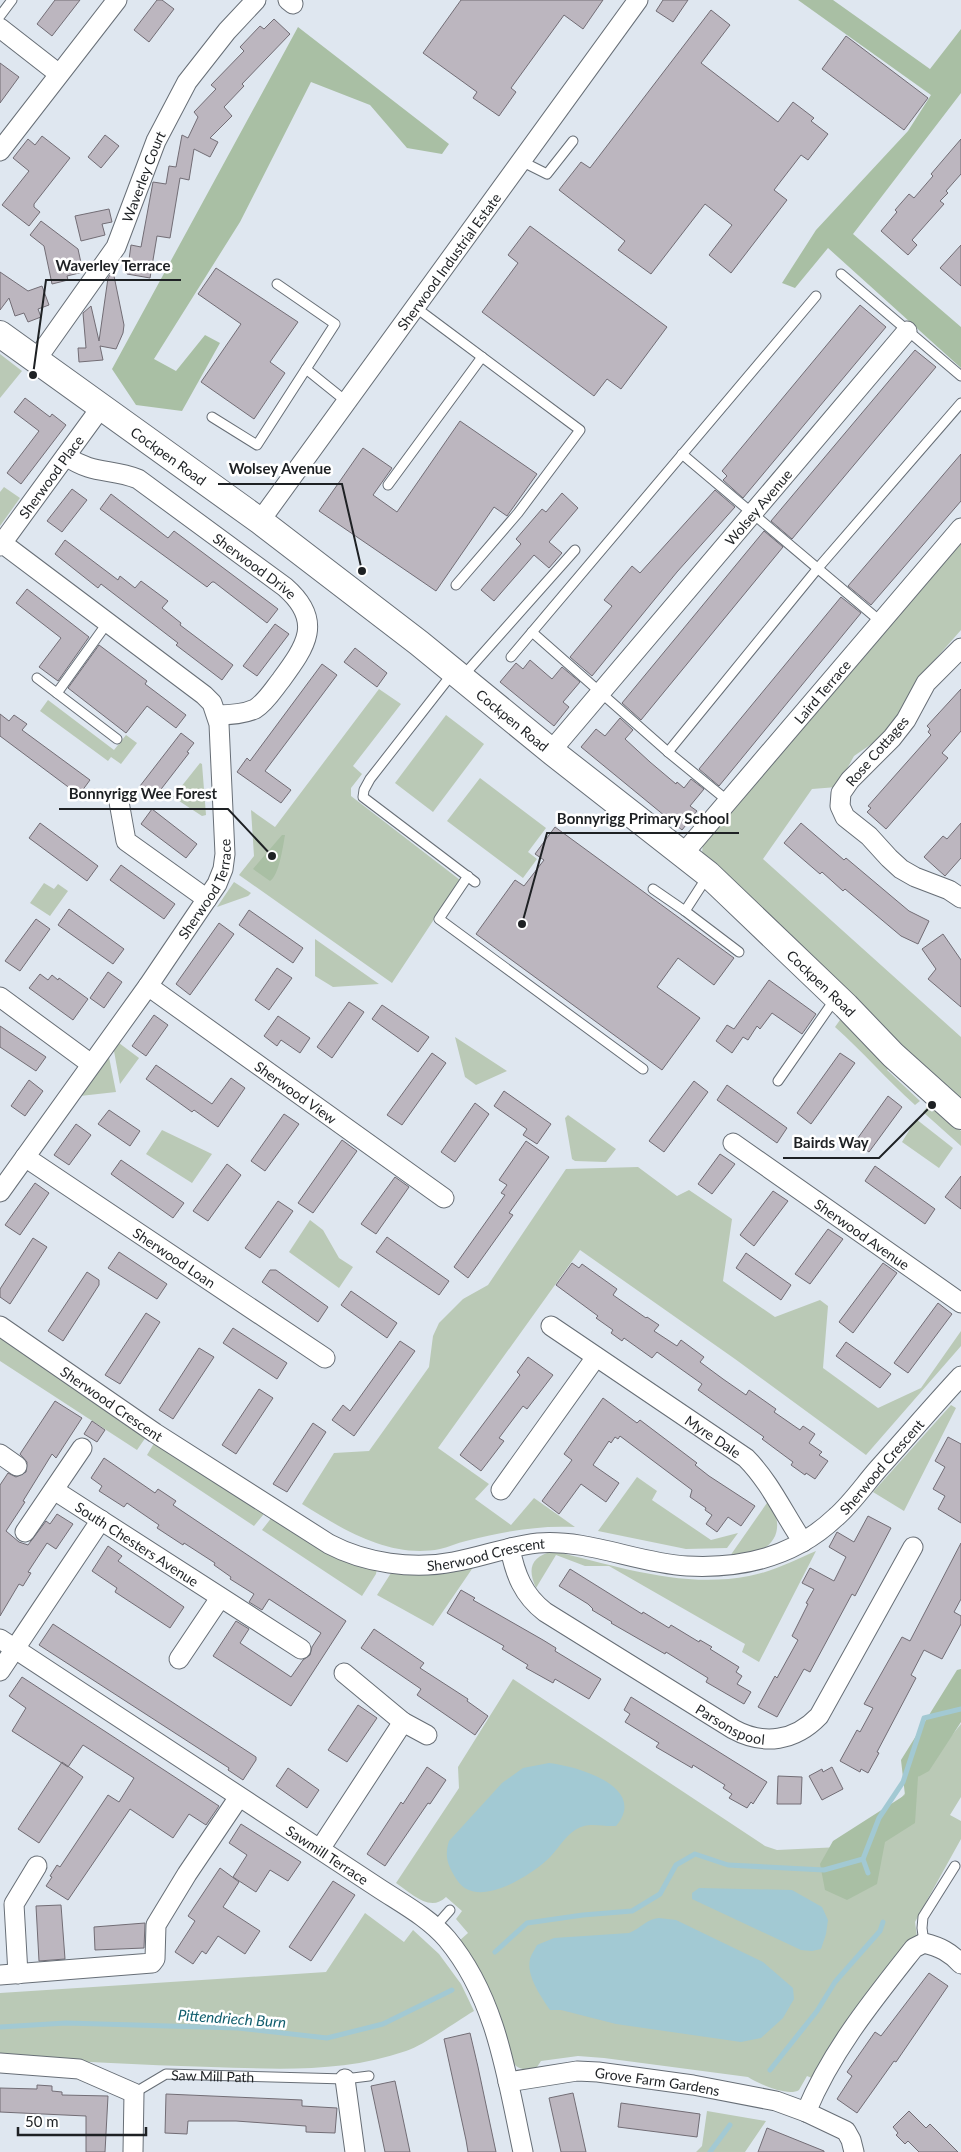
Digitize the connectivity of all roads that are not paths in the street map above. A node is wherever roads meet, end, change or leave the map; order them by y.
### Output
1 (12, 0) edge
2 (117, 0) edge
3 (256, 0) edge
4 (638, 0) edge
5 (0, 16) edge
6 (0, 28) edge
7 (59, 74) junction
8 (573, 141) dead end
9 (0, 150) edge
10 (521, 161) junction
11 (841, 274) dead end
12 (277, 284) dead end
13 (816, 296) dead end
14 (416, 307) junction
15 (908, 331) junction
16 (0, 334) edge
17 (482, 357) junction
18 (36, 360) junction
19 (306, 369) junction
20 (961, 376) edge
21 (347, 402) junction
22 (961, 403) edge
23 (102, 406) junction
24 (212, 417) dead end
25 (682, 454) junction
26 (66, 456) junction
27 (388, 485) dead end
28 (753, 514) junction
29 (260, 521) junction
30 (961, 528) edge
31 (1, 544) edge
32 (575, 550) dead end
33 (818, 568) junction
34 (456, 585) dead end
35 (880, 621) junction
36 (108, 622) junction
37 (532, 632) junction
38 (961, 648) edge
39 (511, 657) dead end
40 (457, 675) junction
41 (37, 678) dead end
42 (600, 693) junction
43 (57, 694) junction
44 (217, 715) junction
45 (117, 739) dead end
46 (551, 751) junction
47 (668, 752) junction
48 (119, 802) dead end
49 (728, 802) junction
50 (683, 854) junction
51 (708, 874) junction
52 (653, 889) dead end
53 (961, 898) edge
54 (207, 899) junction
55 (685, 911) junction
56 (739, 952) dead end
57 (148, 986) junction
58 (0, 997) edge
59 (836, 997) junction
60 (91, 1064) junction
61 (643, 1069) dead end
62 (778, 1081) dead end
63 (961, 1116) edge
64 (733, 1143) dead end
65 (25, 1156) junction
66 (0, 1192) edge
67 (444, 1198) dead end
68 (961, 1303) edge
69 (0, 1326) edge
70 (551, 1326) dead end
71 (596, 1357) junction
72 (325, 1358) dead end
73 (961, 1376) edge
74 (82, 1448) dead end
75 (0, 1454) edge
76 (17, 1466) dead end
77 (54, 1490) junction
78 (502, 1490) dead end
79 (101, 1520) junction
80 (25, 1532) dead end
81 (803, 1542) junction
82 (913, 1547) dead end
83 (510, 1548) junction
84 (220, 1598) junction
85 (7, 1644) edge
86 (301, 1650) dead end
87 (179, 1659) dead end
88 (0, 1671) edge
89 (344, 1673) dead end
90 (403, 1722) junction
91 (427, 1735) dead end
92 (240, 1796) junction
93 (320, 1849) junction
94 (37, 1866) dead end
95 (955, 1866) dead end
96 (450, 1910) dead end
97 (435, 1927) junction
98 (924, 1943) junction
99 (961, 1964) edge
100 (9, 1975) edge
101 (0, 2063) edge
102 (368, 2076) dead end
103 (345, 2079) junction
104 (508, 2082) junction
105 (134, 2092) junction
106 (806, 2112) junction
107 (133, 2152) edge
108 (355, 2152) edge
109 (523, 2152) edge
110 (854, 2152) edge
111 (858, 2152) edge

1 - 5 lane
2 - 7 street
3 - 18 street, Waverley Court
4 - 10 street, Sherwood Industrial Estate
6 - 7 street
7 - 9 street
8 - 10 lane
10 - 14 street, Sherwood Industrial Estate
11 - 15 lane
12 - 19 lane
13 - 25 lane
14 - 17 lane
14 - 21 street, Sherwood Industrial Estate
15 - 20 lane
15 - 28 street, Wolsey Avenue
16 - 18 main road, Cockpen Road
17 - 27 lane
17 - 34 lane
18 - 23 main road, Cockpen Road
19 - 21 lane
19 - 24 lane
21 - 29 street, Sherwood Industrial Estate
22 - 33 lane
23 - 26 street, Sherwood Place
23 - 29 main road, Cockpen Road
25 - 28 lane
25 - 37 lane
26 - 31 street, Sherwood Place
26 - 44 street, Sherwood Drive
28 - 33 lane
28 - 42 street, Wolsey Avenue
29 - 40 main road, Cockpen Road
30 - 35 street, Laird Terrace
31 - 36 street
32 - 40 lane
33 - 35 lane
33 - 47 lane
35 - 49 street, Laird Terrace
36 - 43 lane
36 - 44 street
37 - 39 lane
37 - 42 lane
38 - 53 street, Rose Cottages
40 - 46 main road, Cockpen Road
40 - 61 lane
41 - 43 lane
42 - 46 street, Wolsey Avenue
42 - 47 lane
43 - 45 lane
44 - 54 street, Sherwood Terrace
46 - 50 main road, Cockpen Road
47 - 49 lane
48 - 54 street
49 - 50 street, Laird Terrace
50 - 51 main road, Cockpen Road
51 - 55 lane
51 - 59 main road, Cockpen Road
52 - 55 lane
54 - 57 street, Sherwood Terrace
55 - 56 lane
57 - 60 street, Sherwood Terrace
57 - 67 street, Sherwood View
58 - 60 street
59 - 62 lane
59 - 63 main road, Cockpen Road
60 - 65 street, Sherwood Terrace
64 - 68 street, Sherwood Avenue
65 - 66 street, Sherwood Terrace
65 - 72 street, Sherwood Loan
69 - 83 street, Sherwood Crescent
70 - 71 street, Myre Dale
71 - 78 street
71 - 81 street, Myre Dale
73 - 81 street, Sherwood Crescent
74 - 77 street
75 - 76 street
77 - 79 street, South Chesters Avenue
77 - 80 street
79 - 84 street, South Chesters Avenue
79 - 85 street
81 - 83 street, Sherwood Crescent
82 - 83 street, Parsonspool
84 - 86 street, South Chesters Avenue
84 - 87 street
85 - 88 street
85 - 92 street, Sawmill Terrace
89 - 90 street
90 - 91 street
90 - 93 street
92 - 93 street, Sawmill Terrace
92 - 100 street
93 - 97 street, Sawmill Terrace
94 - 100 street
95 - 98 lane
96 - 97 lane
97 - 104 street, Sawmill Terrace
98 - 99 street
98 - 106 street
101 - 105 street
102 - 103 lane, Saw Mill Path
103 - 105 lane, Saw Mill Path
103 - 108 street
104 - 106 street, Grove Farm Gardens
104 - 109 street, Sawmill Terrace
105 - 107 street
106 - 110 street, Grove Farm Gardens
110 - 111 street, Grove Farm Gardens

